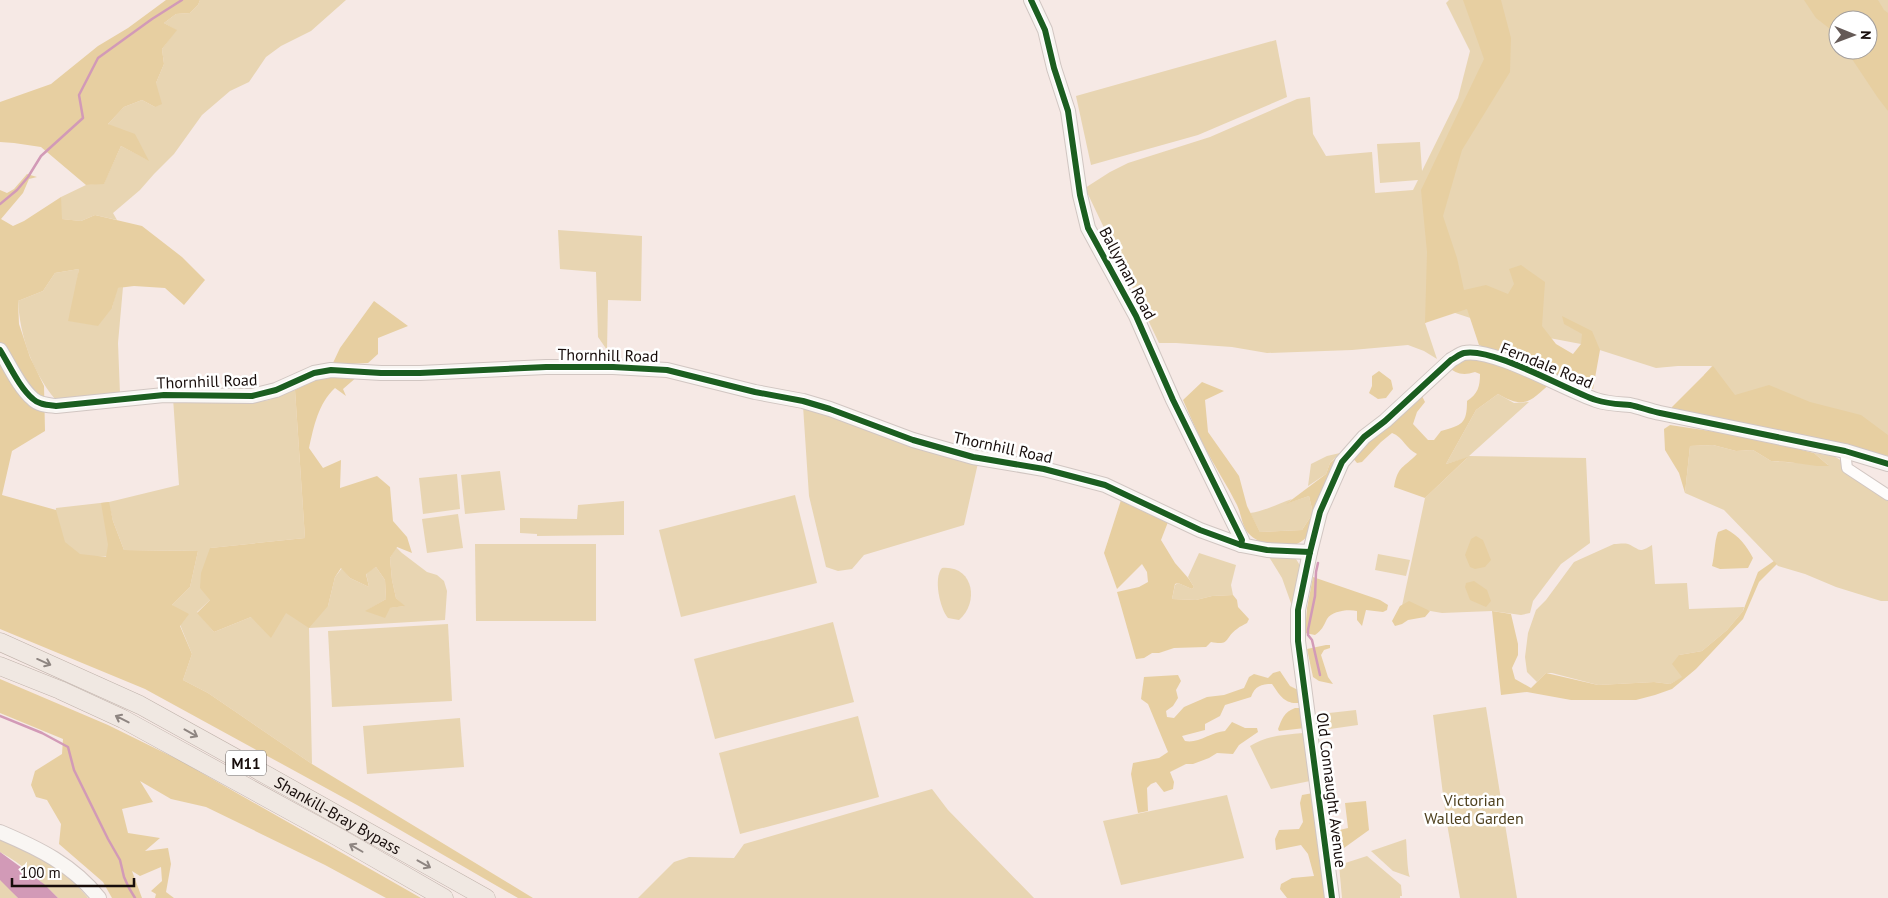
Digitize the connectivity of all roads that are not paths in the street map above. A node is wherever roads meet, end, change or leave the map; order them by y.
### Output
1 (1031, 0) edge
2 (0, 350) edge
3 (1845, 451) junction
4 (1888, 464) edge
5 (1888, 495) edge
6 (1241, 545) junction
7 (1310, 552) junction
8 (0, 642) edge
9 (0, 666) edge
10 (1305, 686) joint
11 (0, 832) edge
12 (99, 898) edge
13 (444, 898) edge
14 (486, 898) edge
15 (1332, 898) edge

1 - 6 street, Ballyman Road
2 - 6 street, Thornhill Road
3 - 4 street, Ferndale Road
3 - 5 street
3 - 7 street, Ferndale Road
6 - 7 street, Thornhill Road
7 - 10 street, Ferndale Road
8 -> 14 highway, Shankill-Bray Bypass / M11
13 -> 9 highway, Shankill-Bray Bypass / M11
10 - 15 street, Old Connaught Avenue
11 - 12 street

